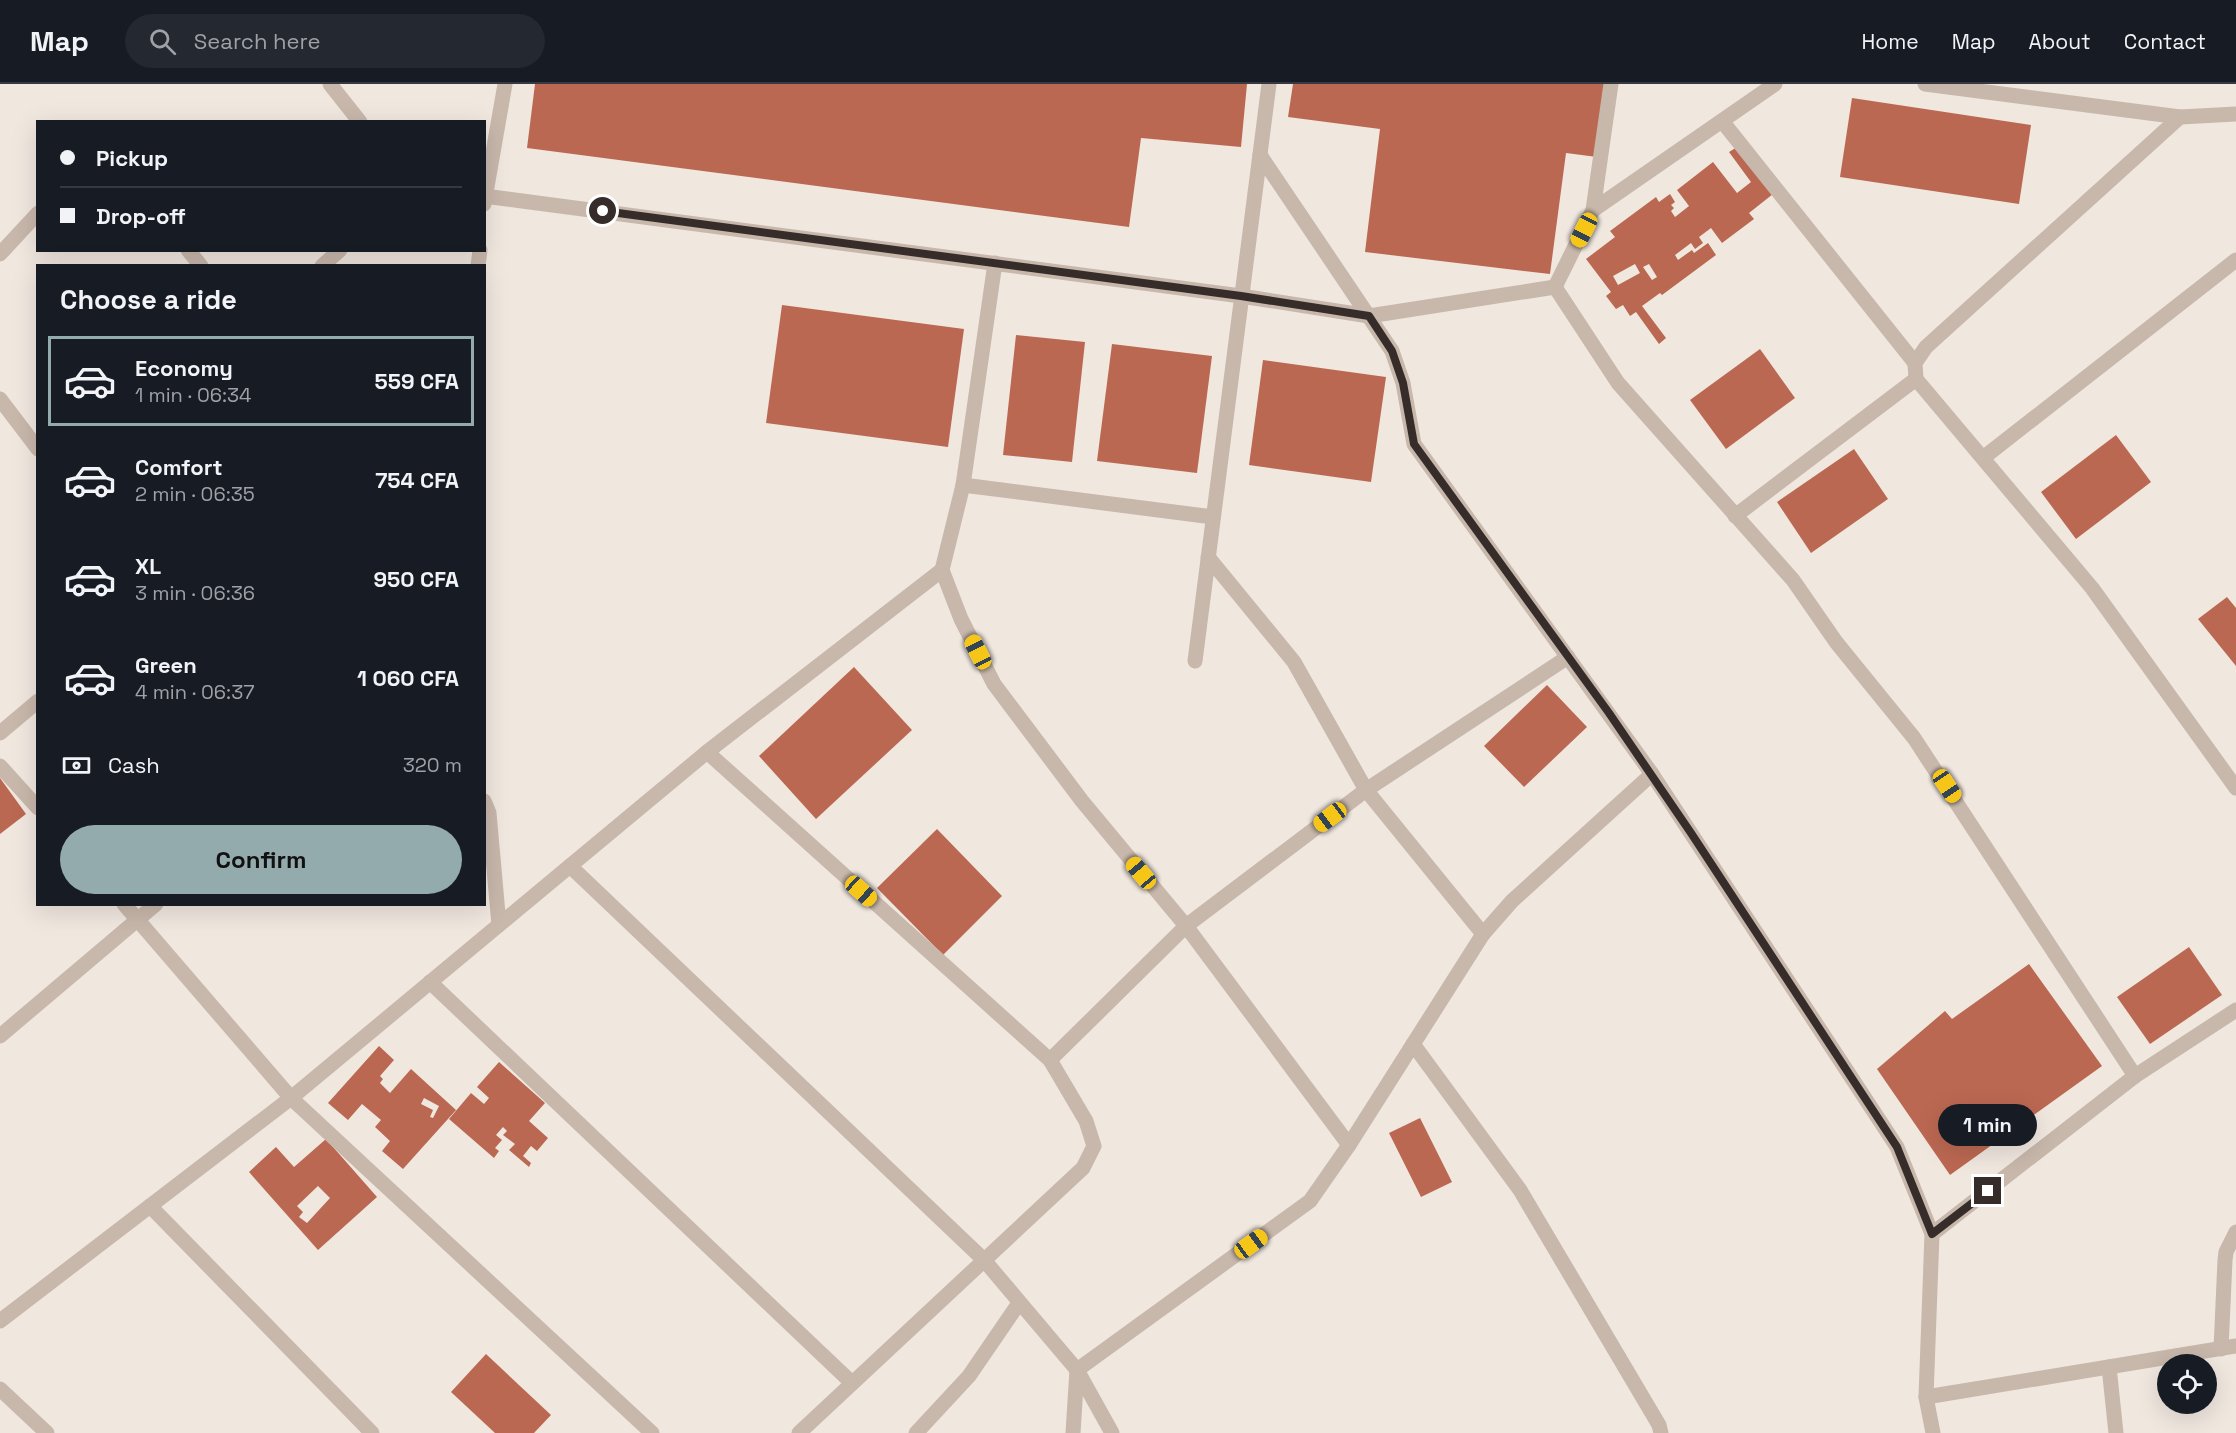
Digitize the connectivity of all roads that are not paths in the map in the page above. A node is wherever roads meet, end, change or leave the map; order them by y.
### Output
1 (330, 84) edge
2 (505, 84) edge
3 (1269, 84) edge
4 (1611, 84) edge
5 (1775, 84) edge
6 (1925, 84) edge
7 (2236, 114) edge
8 (2180, 117) junction
9 (358, 120) edge
10 (1722, 121) junction
11 (1260, 155) junction
12 (486, 192) edge
13 (486, 198) edge
14 (1593, 210) junction
15 (36, 215) edge
16 (190, 252) edge
17 (338, 252) edge
18 (0, 254) edge
19 (2236, 260) edge
20 (995, 263) junction
21 (199, 264) edge
22 (324, 264) edge
23 (1555, 287) junction
24 (1241, 296) junction
25 (1369, 316) junction
26 (1915, 371) junction
27 (0, 399) edge
28 (36, 446) edge
29 (1983, 458) junction
30 (963, 485) junction
31 (1735, 516) junction
32 (1213, 517) junction
33 (1208, 557) junction
34 (942, 570) junction
35 (1568, 657) junction
36 (1195, 662) dead end
37 (36, 703) edge
38 (0, 733) edge
39 (707, 752) junction
40 (0, 766) edge
41 (1652, 774) junction
42 (2236, 788) edge
43 (1366, 790) junction
44 (36, 806) edge
45 (486, 806) edge
46 (570, 866) junction
47 (126, 906) edge
48 (154, 906) edge
49 (138, 921) junction
50 (499, 925) junction
51 (1186, 926) junction
52 (1483, 934) junction
53 (430, 982) junction
54 (2236, 1010) edge
55 (0, 1036) edge
56 (1413, 1044) junction
57 (1050, 1060) junction
58 (2135, 1076) junction
59 (291, 1098) junction
60 (1349, 1145) junction
61 (150, 1206) junction
62 (2236, 1232) edge
63 (1932, 1234) junction
64 (984, 1260) junction
65 (1019, 1303) junction
66 (0, 1321) edge
67 (2229, 1347) edge
68 (2109, 1367) junction
69 (1077, 1370) junction
70 (852, 1383) junction
71 (0, 1389) edge
72 (1926, 1397) junction
73 (47, 1433) edge
74 (372, 1433) edge
75 (652, 1433) edge
76 (799, 1433) edge
77 (916, 1433) edge
78 (1073, 1433) edge
79 (1112, 1433) edge
80 (1661, 1433) edge
81 (1933, 1433) edge
82 (2116, 1433) edge

1 - 9 street
2 - 12 street
3 - 11 street
4 - 14 street
5 - 10 street
6 - 8 street
7 - 8 street
8 - 26 street
10 - 14 street
10 - 26 street
11 - 24 street
11 - 25 street
13 - 20 street
14 - 23 street
15 - 18 street
16 - 21 street
17 - 22 street
19 - 29 street
20 - 24 street
20 - 30 street
23 - 25 street
23 - 31 street
24 - 25 street
24 - 32 street
25 - 35 street
26 - 29 street
26 - 31 street
27 - 28 street
29 - 42 street
30 - 32 street
30 - 34 street
31 - 58 street
32 - 33 street
33 - 36 street
33 - 43 street
34 - 39 street
34 - 51 street
35 - 41 street
35 - 43 street
37 - 38 street
39 - 46 street
39 - 57 street
40 - 44 street
41 - 52 street
41 - 63 street
43 - 51 street
43 - 52 street
45 - 50 street
46 - 50 street
46 - 64 street
47 - 49 street
48 - 49 street
49 - 55 street
49 - 59 street
50 - 53 street
51 - 57 street
51 - 60 street
52 - 56 street
53 - 59 street
53 - 70 street
54 - 58 street
56 - 60 street
56 - 80 street
57 - 64 street
58 - 63 street
59 - 61 street
59 - 75 street
60 - 69 street
61 - 66 street
61 - 74 street
62 - 67 street
63 - 72 street
64 - 65 street
64 - 70 street
65 - 69 street
65 - 77 street
67 - 68 street
68 - 72 street
68 - 82 street
69 - 78 street
69 - 79 street
70 - 76 street
71 - 73 street
72 - 81 street

